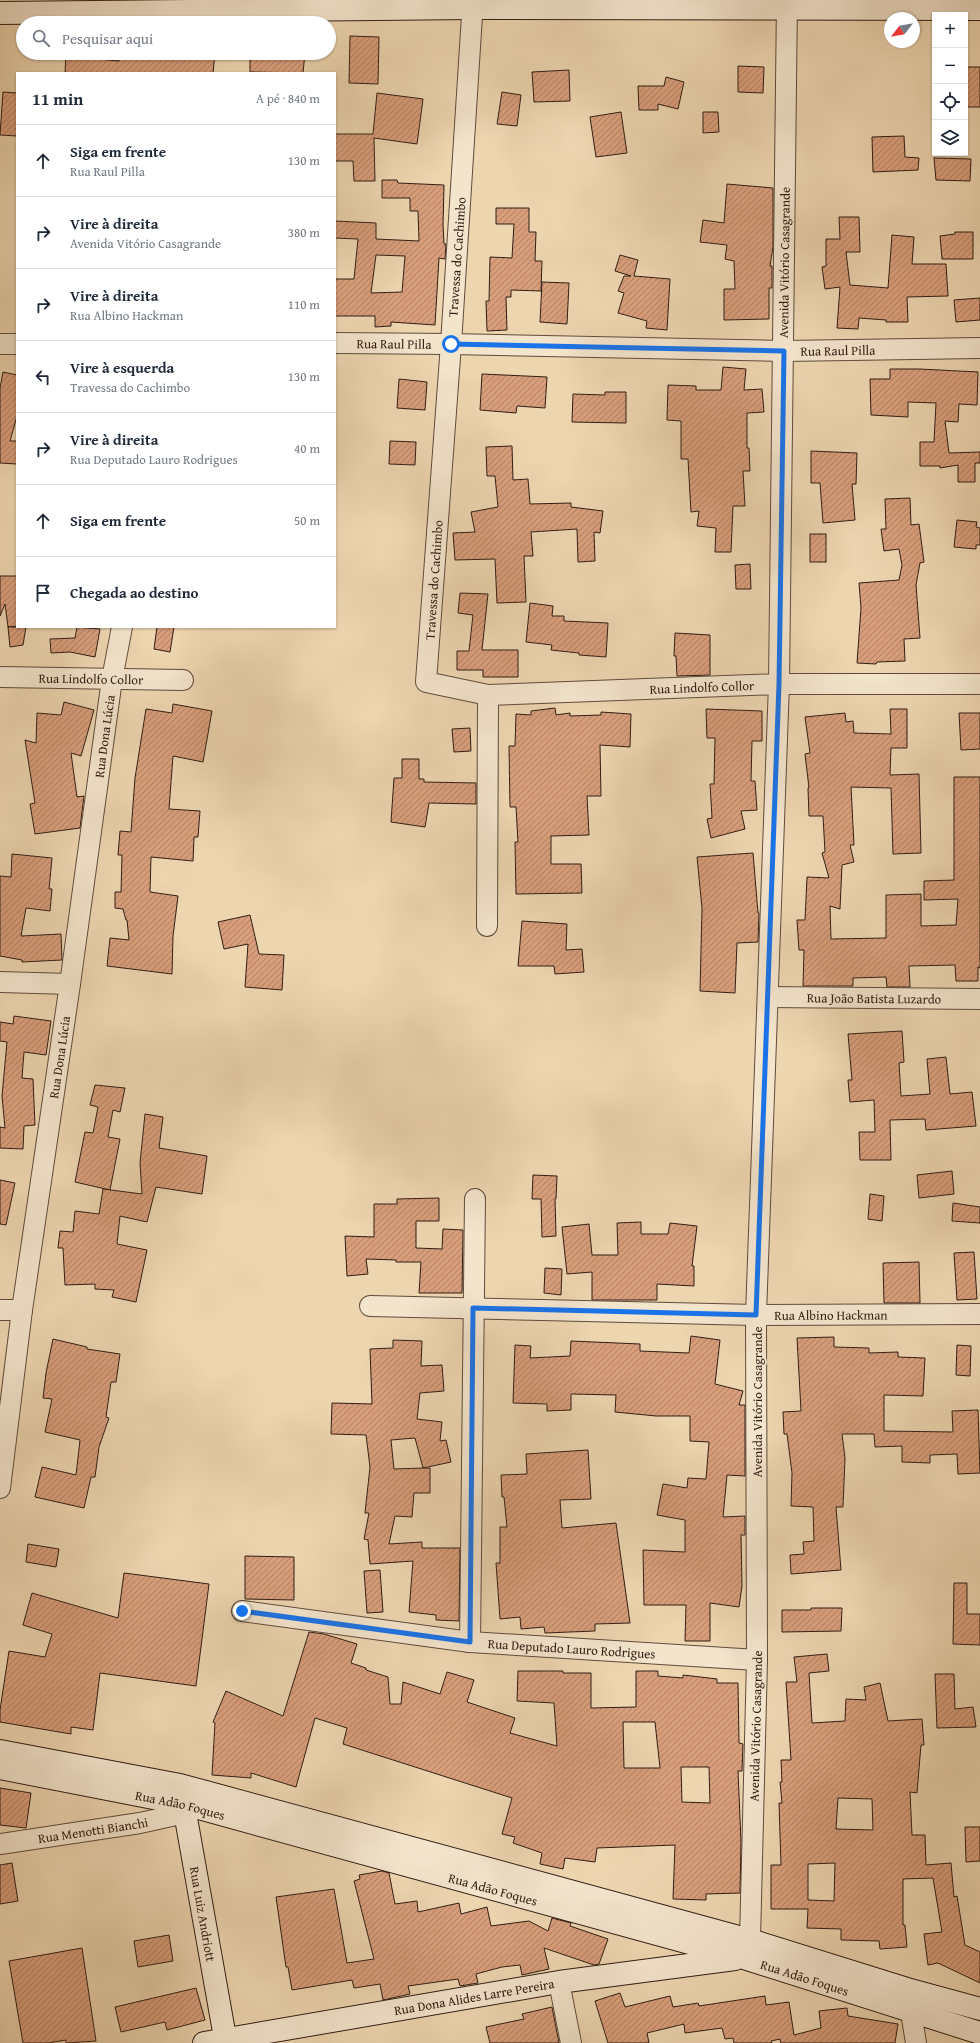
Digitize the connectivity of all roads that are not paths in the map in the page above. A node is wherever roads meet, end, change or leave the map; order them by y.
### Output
1 (472, 4) edge
2 (787, 4) edge
3 (167, 6) edge
4 (980, 9) edge
5 (0, 13) edge
6 (336, 343) edge
7 (0, 344) edge
8 (16, 344) edge
9 (451, 344) junction
10 (980, 348) edge
11 (784, 351) junction
12 (122, 628) edge
13 (0, 677) edge
14 (112, 679) junction
15 (183, 680) dead end
16 (426, 682) joint
17 (779, 684) junction
18 (980, 684) edge
19 (488, 695) junction
20 (487, 926) dead end
21 (0, 982) edge
22 (70, 984) junction
23 (768, 997) junction
24 (980, 999) edge
25 (475, 1199) dead end
26 (370, 1306) dead end
27 (473, 1308) junction
28 (0, 1310) edge
29 (22, 1310) junction
30 (980, 1314) edge
31 (756, 1315) junction
32 (0, 1488) edge
33 (242, 1611) dead end
34 (470, 1642) junction
35 (757, 1660) junction
36 (0, 1751) edge
37 (0, 1768) edge
38 (183, 1801) junction
39 (0, 1844) edge
40 (747, 1949) junction
41 (559, 1982) junction
42 (980, 2009) edge
43 (911, 2012) junction
44 (980, 2033) edge
45 (226, 2041) edge
46 (204, 2043) edge
47 (571, 2043) edge
48 (916, 2043) edge

1 - 2 street
1 - 3 street
1 - 9 street, Travessa do Cachimbo
2 - 4 street
2 - 11 street, Avenida Vitório Casagrande
3 - 5 street
6 - 9 street, Rua Raul Pilla
7 - 8 street
9 - 11 street, Rua Raul Pilla
9 - 16 street, Travessa do Cachimbo
10 - 11 street, Rua Raul Pilla
11 - 17 street, Avenida Vitório Casagrande
12 - 14 street, Rua Dona Lúcia
13 - 14 street, Rua Lindolfo Collor
14 - 15 street, Rua Lindolfo Collor
14 - 22 street, Rua Dona Lúcia
16 - 19 street, Rua Lindolfo Collor
17 - 18 street, Rua Lindolfo Collor
17 - 19 street, Rua Lindolfo Collor
17 - 23 street, Avenida Vitório Casagrande
19 - 20 street
21 - 22 street
22 - 29 street, Rua Dona Lúcia
23 - 24 street, Rua João Batista Luzardo
23 - 31 street, Avenida Vitório Casagrande
25 - 27 street
26 - 27 street, Rua Albino Hackman
27 - 31 street, Rua Albino Hackman
27 - 34 street
28 - 29 street
29 - 32 street, Rua Dona Lúcia
30 - 31 street, Rua Albino Hackman
31 - 35 street, Avenida Vitório Casagrande
33 - 34 street, Rua Deputado Lauro Rodrigues
34 - 35 street, Rua Deputado Lauro Rodrigues
35 - 40 street, Avenida Vitório Casagrande
36 - 38 street, Rua Adão Foques
37 - 38 street, Rua Adão Foques
38 - 39 street, Rua Menotti Bianchi
38 - 40 street, Rua Adão Foques
38 - 45 street, Rua Luiz Andriott
40 - 41 street, Rua Dona Alides Larre Pereira
40 - 42 street, Rua Adão Foques
40 - 43 street, Rua Adão Foques
41 - 45 street, Rua Dona Alides Larre Pereira
41 - 47 street
43 - 44 street, Rua Adão Foques
43 - 48 street
45 - 46 street, Rua Dona Alides Larre Pereira

